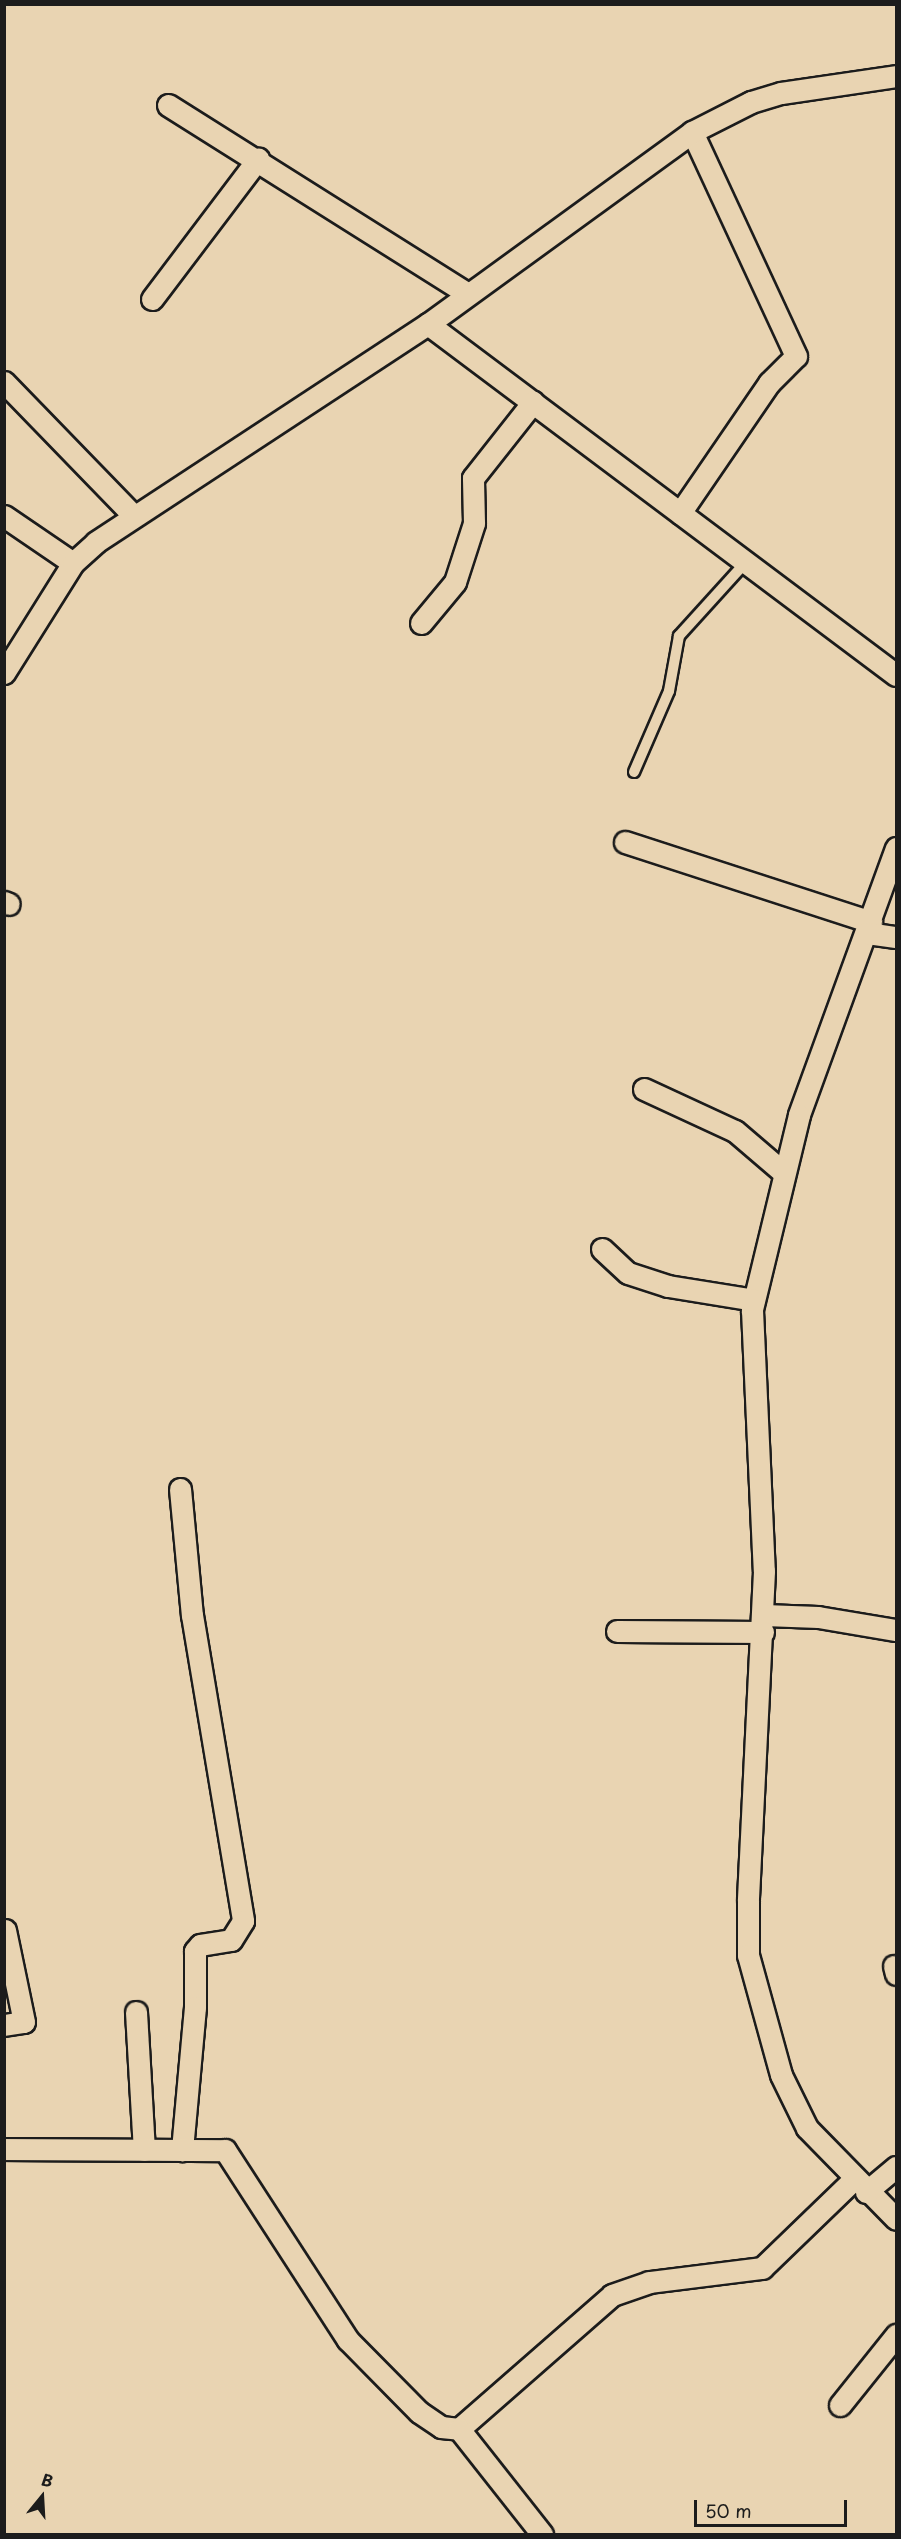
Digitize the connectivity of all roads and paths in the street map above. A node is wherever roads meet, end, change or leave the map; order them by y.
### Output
1 (897, 76) edge
2 (168, 105) dead end
3 (692, 132) junction
4 (258, 159) junction
5 (467, 293) junction
6 (152, 299) dead end
7 (428, 324) junction
8 (4, 382) edge
9 (533, 402) junction
10 (680, 513) junction
11 (4, 516) edge
12 (134, 516) junction
13 (746, 562) junction
14 (73, 563) junction
15 (421, 623) dead end
16 (4, 673) edge
17 (897, 675) edge
18 (634, 771) dead end
19 (625, 842) dead end
20 (897, 848) edge
21 (869, 927) junction
22 (897, 937) edge
23 (644, 1089) dead end
24 (784, 1173) junction
25 (602, 1249) dead end
26 (754, 1300) junction
27 (180, 1489) dead end
28 (763, 1624) junction
29 (897, 1630) edge
30 (616, 1631) dead end
31 (5, 1930) edge
32 (136, 2012) dead end
33 (4, 2025) edge
34 (4, 2149) edge
35 (144, 2150) junction
36 (182, 2150) junction
37 (897, 2167) edge
38 (859, 2186) junction
39 (897, 2219) edge
40 (897, 2336) edge
41 (840, 2405) dead end
42 (459, 2429) junction
43 (542, 2535) edge

1 - 3 street
2 - 4 street
3 - 5 street
3 - 10 street
4 - 5 street
4 - 6 street
5 - 7 street
7 - 9 street
7 - 12 street
8 - 12 street
9 - 10 street
9 - 15 street
10 - 13 street
11 - 14 street
12 - 14 street
13 - 17 street
13 - 18 lane
14 - 16 street
19 - 21 street
20 - 21 street
21 - 22 street
21 - 24 street
23 - 24 street
24 - 26 street
25 - 26 street
26 - 28 street
27 - 36 street
28 - 29 street
28 - 30 street
28 - 38 street
31 - 33 street
32 - 35 street
34 - 35 street
35 - 36 street
36 - 42 street
37 - 38 street
38 - 39 street
38 - 42 street
40 - 41 street
42 - 43 street

